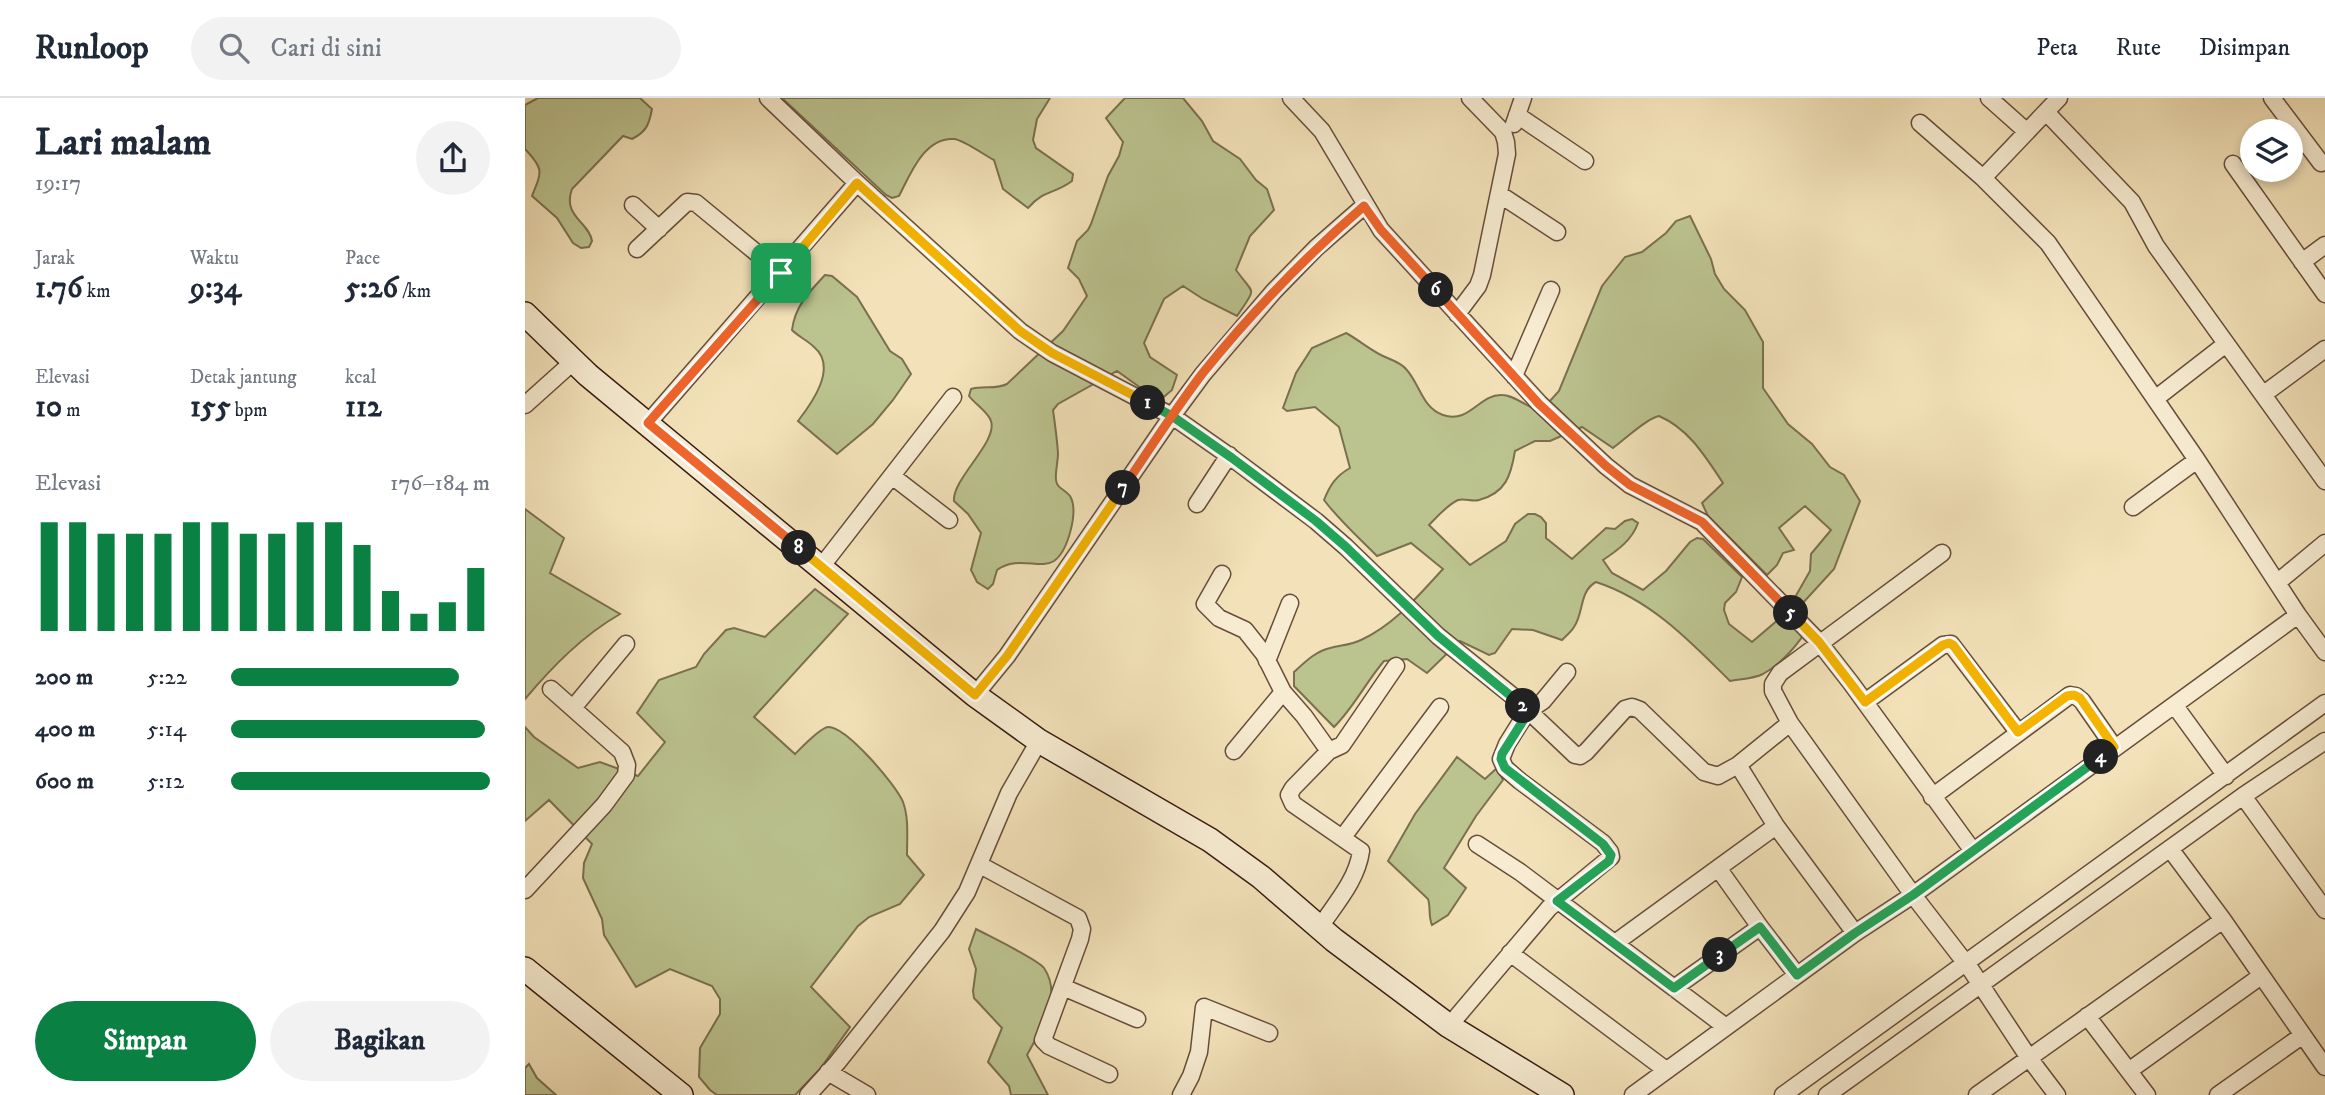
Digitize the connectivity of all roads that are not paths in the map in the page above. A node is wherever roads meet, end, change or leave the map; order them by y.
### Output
1 (768, 98) edge
2 (1291, 98) edge
3 (1470, 98) edge
4 (1523, 98) edge
5 (1989, 98) edge
6 (2059, 98) edge
7 (2272, 98) edge
8 (2046, 112) junction
9 (1517, 115) junction
10 (1920, 122) dead end
11 (2026, 131) junction
12 (1506, 142) junction
13 (1585, 161) dead end
14 (2233, 164) dead end
15 (2324, 164) edge
16 (1983, 178) junction
17 (857, 183) junction
18 (1499, 194) junction
19 (633, 205) dead end
20 (1364, 206) junction
21 (659, 229) junction
22 (1557, 232) dead end
23 (2325, 245) edge
24 (637, 249) dead end
25 (2302, 262) junction
26 (781, 273) junction
27 (1551, 290) dead end
28 (2325, 294) edge
29 (525, 314) edge
30 (1457, 314) junction
31 (2222, 347) dead end
32 (2325, 349) edge
33 (574, 360) junction
34 (1514, 376) junction
35 (2264, 394) junction
36 (953, 397) dead end
37 (2155, 399) junction
38 (525, 405) edge
39 (1172, 416) junction
40 (648, 423) junction
41 (1229, 455) junction
42 (2197, 460) junction
43 (892, 476) junction
44 (2325, 481) edge
45 (1197, 504) dead end
46 (2133, 508) dead end
47 (949, 520) dead end
48 (2325, 543) edge
49 (1942, 553) dead end
50 (821, 567) junction
51 (1222, 574) dead end
52 (2278, 582) junction
53 (1290, 603) dead end
54 (2298, 615) junction
55 (1819, 642) junction
56 (626, 644) dead end
57 (2325, 652) edge
58 (1267, 661) junction
59 (1396, 666) dead end
60 (1567, 672) dead end
61 (551, 688) dead end
62 (1283, 692) junction
63 (975, 695) junction
64 (1865, 702) junction
65 (2325, 703) edge
66 (2175, 706) junction
67 (1440, 707) dead end
68 (573, 708) junction
69 (1527, 712) junction
70 (1790, 723) junction
71 (2018, 732) junction
72 (1039, 741) junction
73 (2325, 741) edge
74 (2114, 747) junction
75 (1234, 751) dead end
76 (1329, 751) junction
77 (1738, 765) junction
78 (2226, 776) junction
79 (2243, 796) junction
80 (1932, 797) junction
81 (1776, 826) junction
82 (1343, 837) junction
83 (1477, 844) dead end
84 (2171, 850) junction
85 (1973, 851) junction
86 (980, 865) junction
87 (1718, 868) junction
88 (525, 890) edge
89 (1913, 895) junction
90 (1557, 901) junction
91 (2325, 910) edge
92 (2223, 920) junction
93 (1320, 927) junction
94 (1760, 927) junction
95 (1855, 933) junction
96 (1615, 943) junction
97 (1510, 953) junction
98 (1965, 962) junction
99 (525, 969) edge
100 (1797, 975) junction
101 (2261, 976) junction
102 (1980, 984) junction
103 (1063, 987) junction
104 (1674, 988) junction
105 (2087, 1016) junction
106 (1136, 1019) dead end
107 (1449, 1027) junction
108 (1726, 1027) junction
109 (1269, 1033) dead end
110 (2303, 1035) junction
111 (2029, 1058) junction
112 (2325, 1067) edge
113 (1666, 1070) junction
114 (2130, 1070) junction
115 (828, 1072) junction
116 (1109, 1074) dead end
117 (1538, 1089) edge
118 (681, 1095) edge
119 (808, 1095) edge
120 (867, 1095) edge
121 (1182, 1095) edge
122 (1562, 1095) edge
123 (1633, 1095) edge
124 (1783, 1095) edge
125 (1828, 1095) edge
126 (1977, 1095) edge
127 (2057, 1095) edge
128 (2147, 1095) edge
129 (2218, 1095) edge

1 - 17 street
2 - 20 street
3 - 12 street
4 - 9 street
5 - 11 street
6 - 8 street
7 - 15 street
8 - 11 street
8 - 35 street
9 - 12 street
9 - 13 street
10 - 16 street
11 - 16 street
12 - 18 street
14 - 25 street
16 - 37 street
17 - 26 street
17 - 39 street
18 - 22 street
18 - 30 street
19 - 21 street
20 - 30 street
20 - 39 street
21 - 24 street
21 - 26 street
23 - 25 street
25 - 28 street
26 - 40 street
27 - 34 street
29 - 33 street
30 - 34 street
31 - 37 street
32 - 35 street
33 - 38 street
33 - 40 street
34 - 55 street
35 - 44 street
36 - 43 street
37 - 42 street
39 - 41 street
39 - 63 street
40 - 50 street
41 - 45 street
41 - 69 street
42 - 46 street
42 - 52 street
43 - 47 street
43 - 50 street
48 - 52 street
49 - 55 street
50 - 63 street
51 - 58 street
52 - 54 street
53 - 58 street
54 - 57 street
54 - 66 street
55 - 64 street
55 - 70 street
56 - 68 street
58 - 62 street
59 - 76 street
60 - 69 street
61 - 68 street
62 - 75 street
62 - 76 street
63 - 72 street
64 - 71 street
64 - 80 street
65 - 78 street
66 - 74 street
66 - 78 street
67 - 82 street
68 - 88 street
69 - 77 street
69 - 90 street
70 - 77 street
70 - 89 street
71 - 74 street
71 - 80 street
72 - 86 street
72 - 93 street
73 - 79 street
74 - 85 street
76 - 82 street
77 - 81 street
78 - 98 street
79 - 84 street
79 - 91 street
80 - 85 street
81 - 87 street
81 - 95 street
82 - 93 street
83 - 90 street
84 - 92 street
84 - 102 street
85 - 89 street
86 - 103 street
86 - 115 street
87 - 94 street
87 - 96 street
89 - 95 street
89 - 98 street
90 - 96 street
90 - 97 street
92 - 101 street
92 - 105 street
93 - 107 street
94 - 100 street
94 - 104 street
95 - 100 street
96 - 104 street
97 - 107 street
97 - 113 street
98 - 102 street
98 - 124 street
99 - 118 street
100 - 108 street
101 - 110 street
101 - 114 street
102 - 111 street
102 - 125 street
103 - 106 street
103 - 116 street
104 - 108 street
105 - 111 street
105 - 114 street
107 - 117 street
108 - 113 street
109 - 121 street
110 - 112 street
110 - 129 street
111 - 126 street
111 - 127 street
113 - 123 street
114 - 128 street
115 - 119 street
115 - 120 street
117 - 122 street

